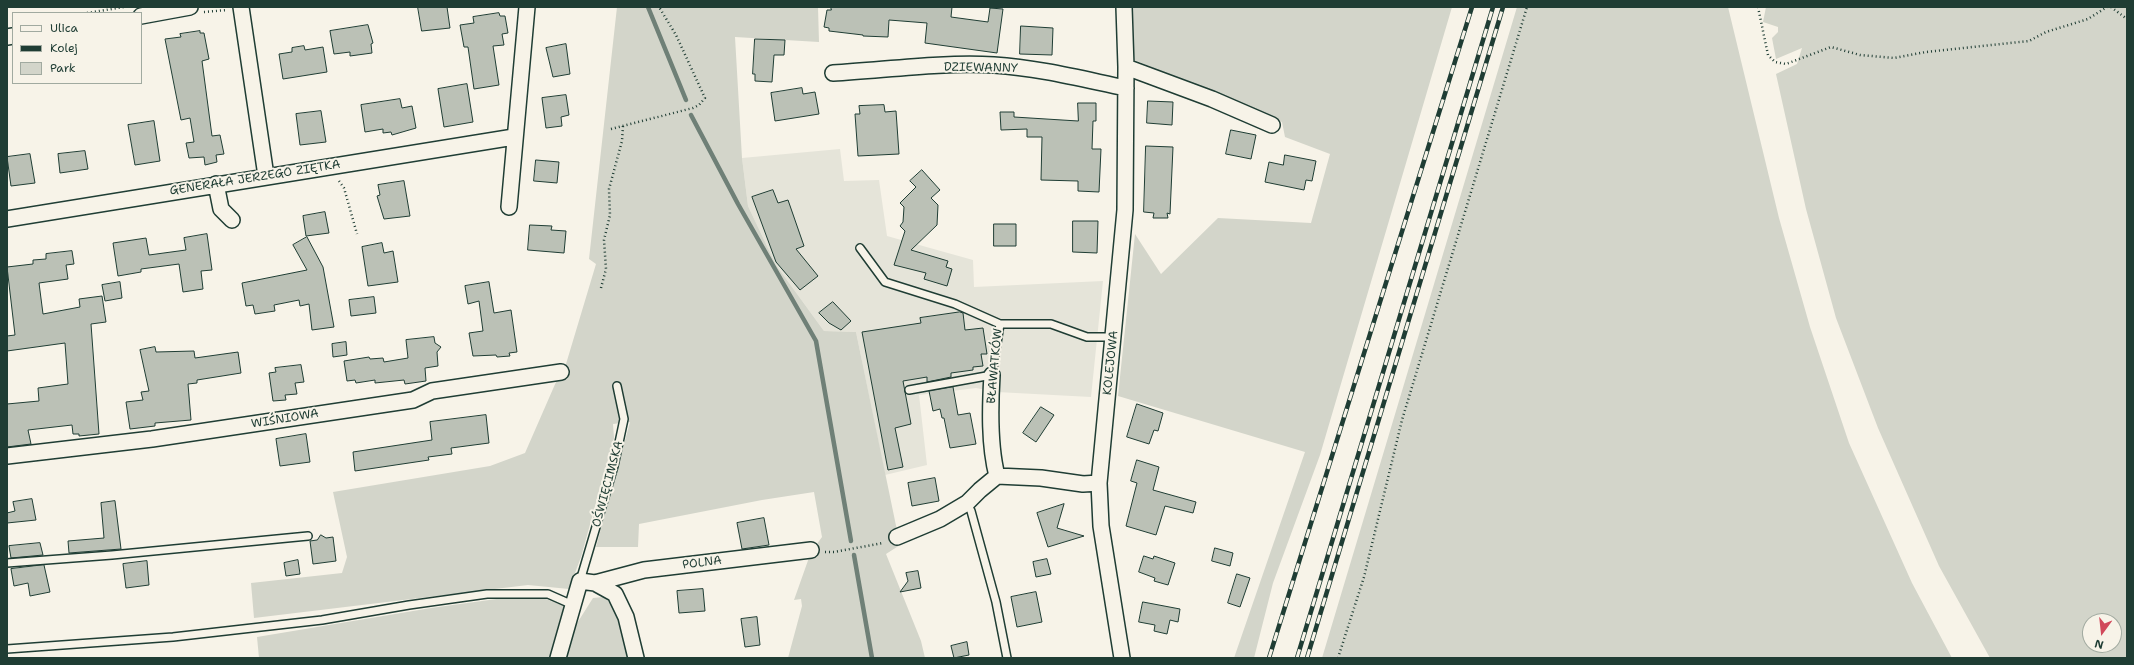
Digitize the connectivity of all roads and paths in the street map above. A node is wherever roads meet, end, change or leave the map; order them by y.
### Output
1 (124, 7) edge
2 (190, 7) edge
3 (241, 7) edge
4 (527, 7) edge
5 (659, 7) edge
6 (1124, 7) edge
7 (1527, 7) edge
8 (1758, 7) edge
9 (2112, 7) edge
10 (2106, 8) edge
11 (93, 12) edge
12 (142, 16) edge
13 (2127, 19) edge
14 (1126, 67) junction
15 (833, 73) dead end
16 (1126, 88) junction
17 (1272, 125) dead end
18 (624, 126) junction
19 (611, 129) dead end
20 (508, 138) junction
21 (266, 176) junction
22 (338, 178) dead end
23 (216, 184) junction
24 (509, 207) dead end
25 (7, 219) edge
26 (232, 220) dead end
27 (356, 234) dead end
28 (860, 248) dead end
29 (601, 288) dead end
30 (1000, 324) junction
31 (1114, 337) junction
32 (561, 372) dead end
33 (992, 375) junction
34 (617, 386) dead end
35 (909, 390) dead end
36 (7, 456) edge
37 (997, 476) junction
38 (1099, 483) junction
39 (967, 503) junction
40 (308, 536) dead end
41 (896, 537) joint
42 (811, 550) joint
43 (7, 563) edge
44 (588, 582) junction
45 (574, 604) junction
46 (7, 649) edge
47 (558, 658) edge
48 (636, 658) edge
49 (1007, 658) edge
50 (1122, 658) edge
51 (1338, 658) edge

1 - 11 path
2 - 12 street
3 - 21 street
4 - 20 street
5 - 18 path
6 - 14 street, KOLEJOWA
7 - 51 path
8 - 10 path
9 - 13 path
14 - 16 street, KOLEJOWA
14 - 17 street
15 - 16 street, DZIEWANNY
16 - 31 street, KOLEJOWA
18 - 19 path
18 - 29 path
20 - 21 street, GENERAŁA JERZEGO ZIĘTKA
20 - 24 street
21 - 23 street, GENERAŁA JERZEGO ZIĘTKA
22 - 27 path
23 - 25 street, GENERAŁA JERZEGO ZIĘTKA
23 - 26 street
28 - 30 lane, BŁAWATKÓW
30 - 31 lane
30 - 33 lane, BŁAWATKÓW
31 - 38 street, KOLEJOWA
32 - 36 street, WIŚNIOWA
33 - 35 lane
33 - 37 street, BŁAWATKÓW
34 - 44 lane, OŚWIĘCIMSKA
37 - 38 street
37 - 39 street
38 - 50 street, KOLEJOWA
39 - 41 street
39 - 49 lane
40 - 43 lane
41 - 42 path
42 - 44 street, POLNA
44 - 45 street
44 - 48 street
45 - 46 lane
45 - 47 street

